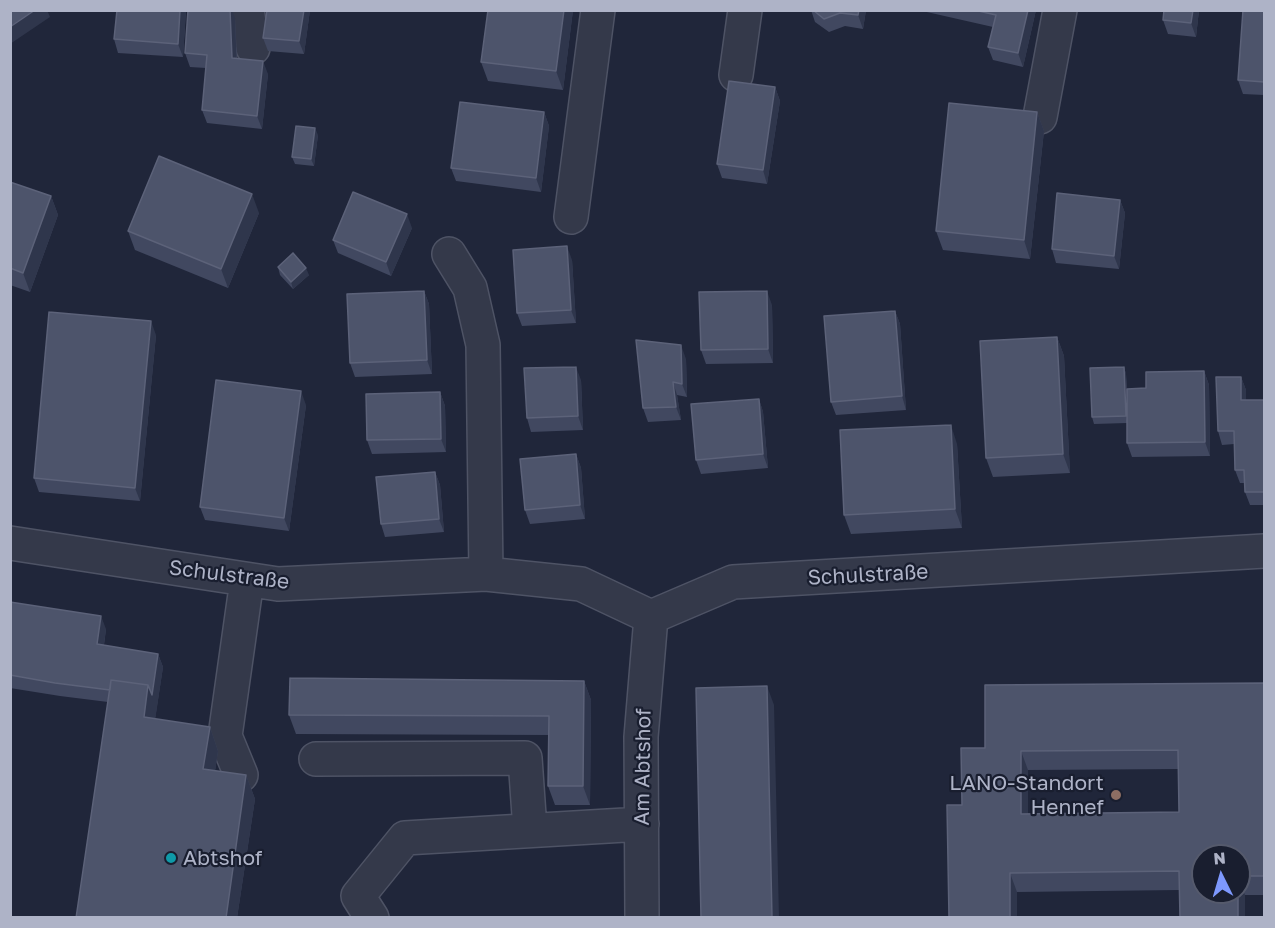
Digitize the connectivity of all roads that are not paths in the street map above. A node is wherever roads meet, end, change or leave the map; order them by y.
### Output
1 (247, 10) edge
2 (598, 10) edge
3 (745, 10) edge
4 (1060, 10) edge
5 (253, 48) dead end
6 (736, 75) dead end
7 (1040, 117) dead end
8 (571, 217) dead end
9 (449, 254) dead end
10 (10, 543) edge
11 (1264, 551) edge
12 (486, 574) junction
13 (247, 580) junction
14 (651, 617) junction
15 (316, 759) dead end
16 (241, 775) edge
17 (642, 824) junction
18 (530, 830) junction
19 (372, 918) edge
20 (642, 918) edge

1 - 5 street
2 - 8 street
3 - 6 street
4 - 7 street
9 - 12 street
10 - 13 street, Schulstraße
11 - 14 street, Schulstraße
12 - 13 street, Schulstraße
12 - 14 street, Schulstraße
13 - 16 street
14 - 17 street, Am Abtshof
15 - 18 street
17 - 18 street
17 - 20 street, Am Abtshof
18 - 19 street

